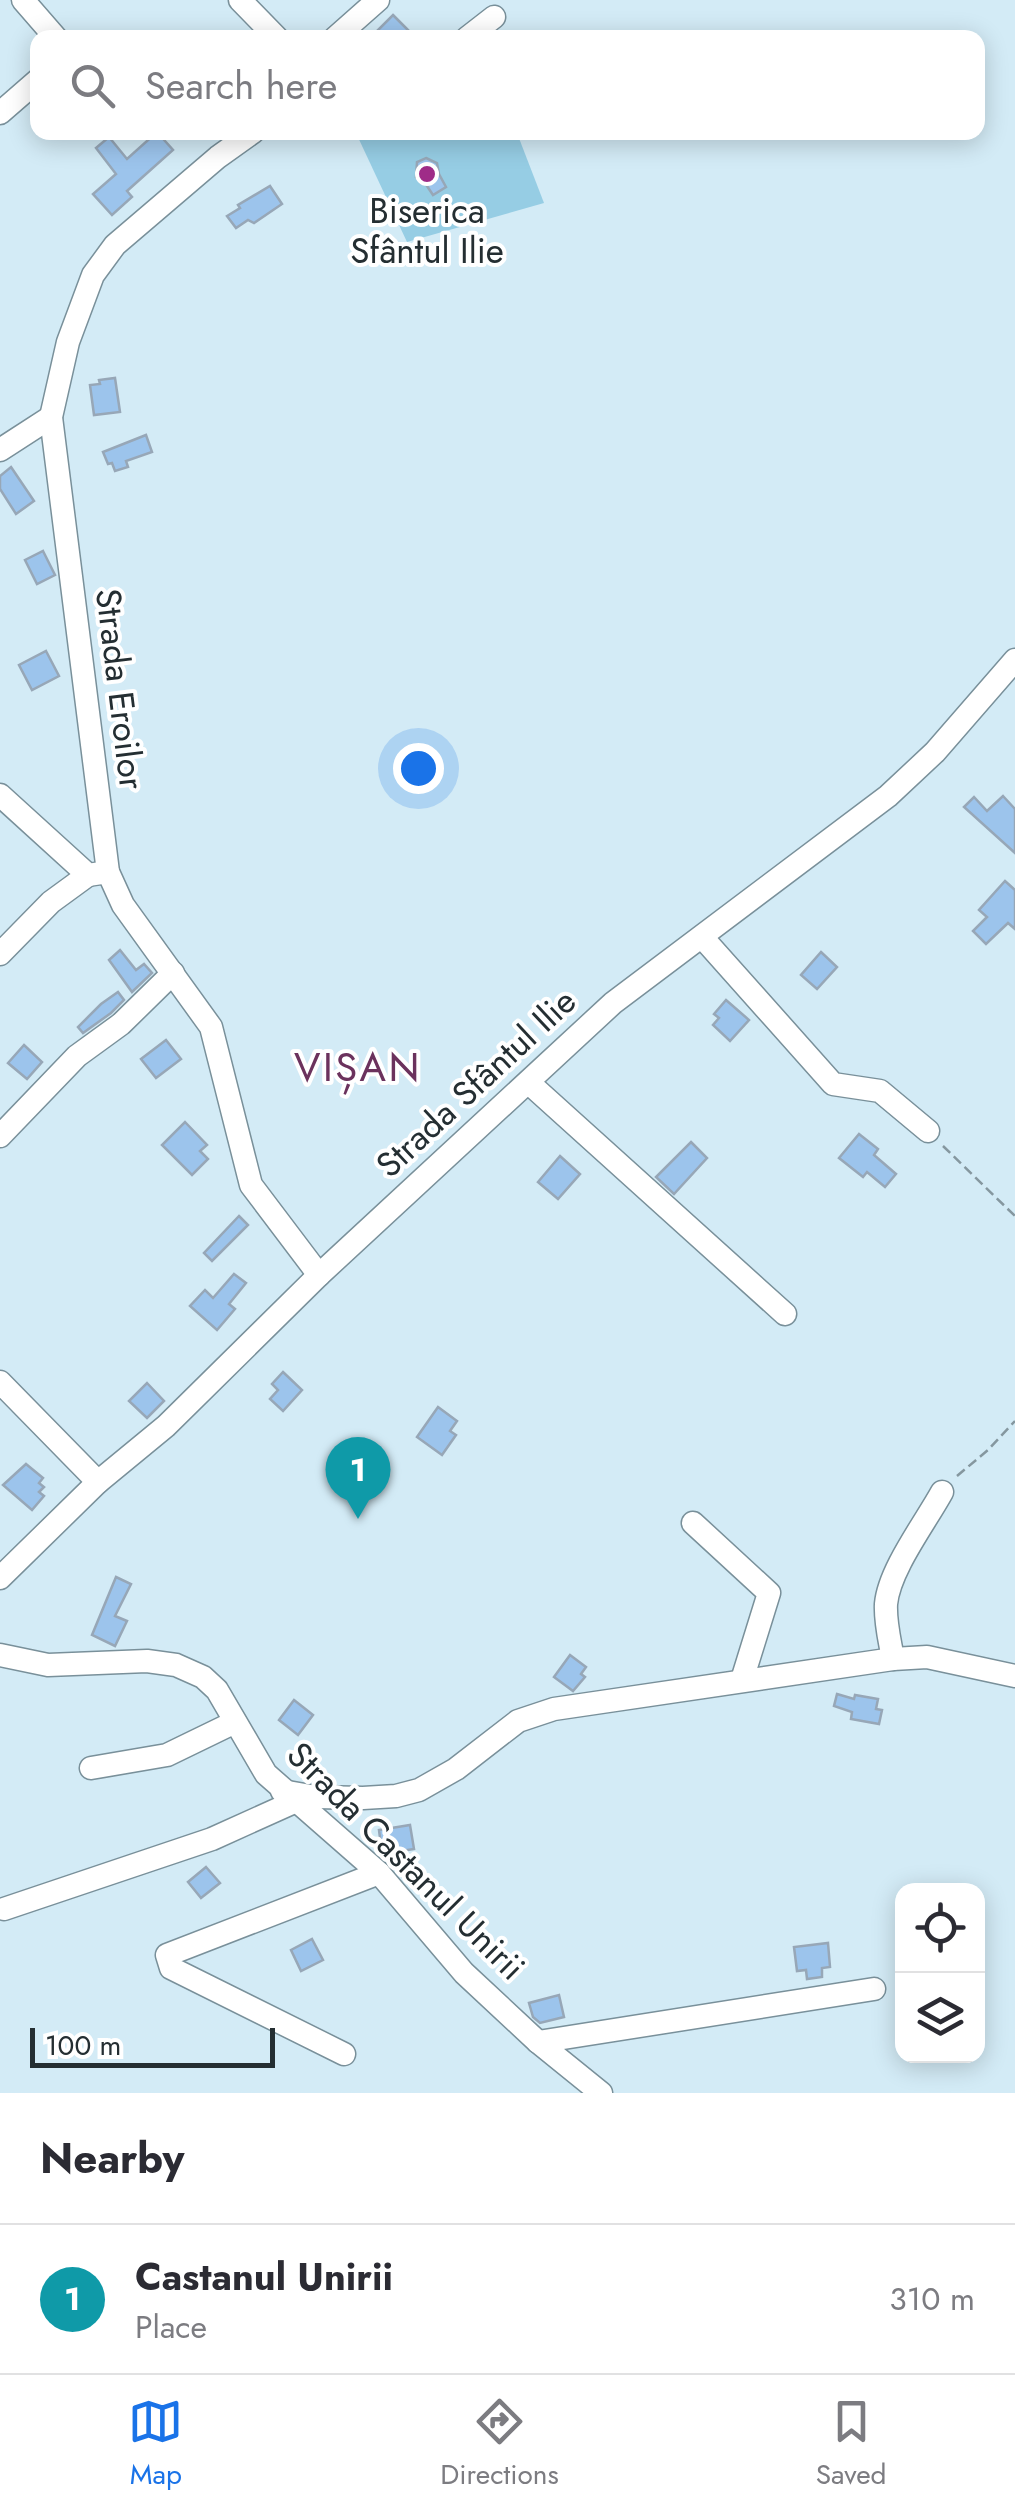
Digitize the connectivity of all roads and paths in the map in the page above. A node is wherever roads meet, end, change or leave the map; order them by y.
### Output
1 (23, 0) edge
2 (240, 0) edge
3 (378, 0) edge
4 (494, 17) dead end
5 (49, 30) edge
6 (268, 30) edge
7 (344, 30) edge
8 (477, 30) edge
9 (30, 87) edge
10 (0, 113) edge
11 (242, 140) edge
12 (51, 417) junction
13 (0, 450) edge
14 (1015, 660) edge
15 (0, 795) edge
16 (98, 873) junction
17 (702, 937) junction
18 (0, 954) edge
19 (173, 974) junction
20 (529, 1082) junction
21 (928, 1131) joint
22 (0, 1136) edge
23 (1015, 1216) edge
24 (319, 1275) junction
25 (786, 1314) dead end
26 (0, 1382) edge
27 (1015, 1420) edge
28 (98, 1482) junction
29 (942, 1492) joint
30 (693, 1523) dead end
31 (0, 1578) edge
32 (0, 1656) edge
33 (893, 1659) junction
34 (1015, 1676) edge
35 (742, 1680) junction
36 (234, 1722) junction
37 (91, 1768) dead end
38 (288, 1797) junction
39 (379, 1873) junction
40 (4, 1909) dead end
41 (874, 1990) dead end
42 (538, 2042) junction
43 (344, 2054) dead end
44 (601, 2093) edge

1 - 5 street
2 - 6 street
3 - 7 street
4 - 8 street
9 - 10 street
11 - 12 street, Strada Eroilor
12 - 13 street
12 - 16 street, Strada Eroilor
14 - 17 street, Strada Sfântul Ilie
15 - 16 street
16 - 18 street
16 - 19 street, Strada Eroilor
17 - 20 street, Strada Sfântul Ilie
17 - 21 street
19 - 22 street
19 - 24 street, Strada Eroilor
20 - 24 street, Strada Sfântul Ilie
20 - 25 street
21 - 23 path
24 - 28 street, Strada Sfântul Ilie
26 - 28 street
27 - 29 path
28 - 31 street, Strada Sfântul Ilie
29 - 33 street
30 - 35 street
32 - 36 street, Strada Castanul Unirii
33 - 34 street
33 - 35 street
35 - 38 street
36 - 37 street
36 - 38 street, Strada Castanul Unirii
38 - 39 street, Strada Castanul Unirii
38 - 40 street
39 - 42 street, Strada Castanul Unirii
39 - 43 street
41 - 42 street
42 - 44 street, Strada Castanul Unirii

